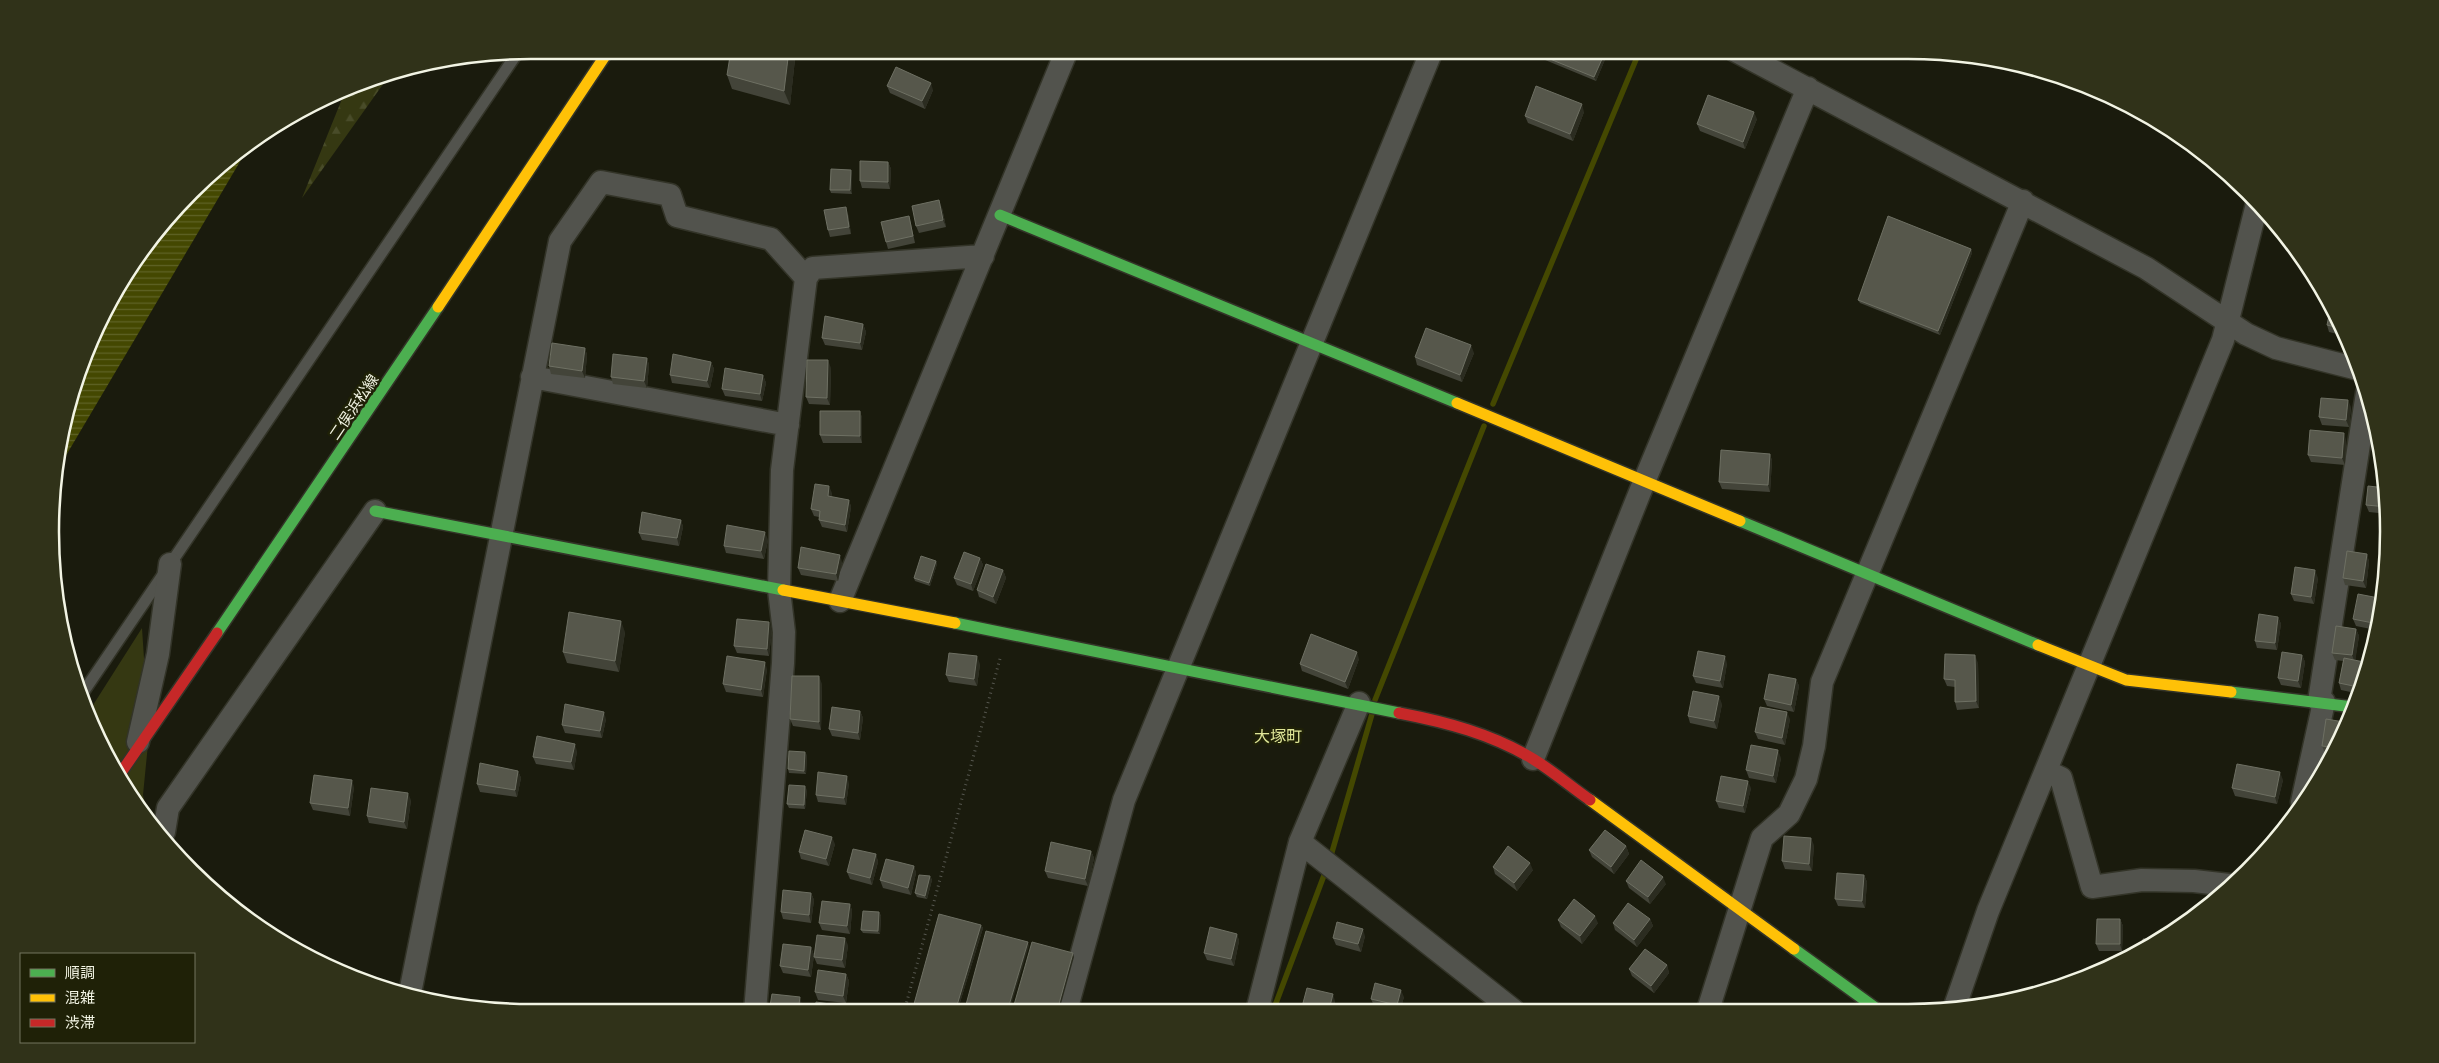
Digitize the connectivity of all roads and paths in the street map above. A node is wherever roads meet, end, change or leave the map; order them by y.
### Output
1 (603, 59) edge
2 (1062, 59) edge
3 (1428, 59) edge
4 (1752, 59) edge
5 (513, 60) edge
6 (1808, 88) junction
7 (2022, 201) junction
8 (2255, 211) edge
9 (1000, 215) junction
10 (983, 256) junction
11 (806, 278) junction
12 (2229, 322) junction
13 (1313, 343) junction
14 (2350, 367) edge
15 (532, 377) junction
16 (2364, 411) edge
17 (788, 425) junction
18 (1644, 482) junction
19 (375, 511) joint
20 (500, 536) junction
21 (170, 564) junction
22 (1867, 573) junction
23 (779, 590) junction
24 (840, 601) junction
25 (1007, 633) junction
26 (1178, 667) junction
27 (2090, 667) junction
28 (86, 688) edge
29 (2322, 701) junction
30 (1358, 703) junction
31 (2346, 706) edge
32 (136, 752) junction
33 (1533, 759) junction
34 (123, 770) edge
35 (2046, 771) junction
36 (2305, 788) edge
37 (164, 829) edge
38 (1300, 842) junction
39 (2222, 884) edge
40 (1739, 909) junction
41 (411, 988) edge
42 (1957, 1001) edge
43 (756, 1004) edge
44 (906, 1004) edge
45 (1068, 1004) edge
46 (1259, 1004) edge
47 (1505, 1004) edge
48 (1710, 1004) edge
49 (1869, 1004) edge

1 - 32 street, 二俣浜松線
2 - 9 street
3 - 13 street
4 - 6 street
5 - 21 lane
6 - 7 street
6 - 18 street
7 - 12 street
7 - 22 street
8 - 12 street
9 - 10 street
9 - 13 street
10 - 11 street
10 - 24 street
11 - 15 street
11 - 17 street
12 - 14 street
12 - 27 street
13 - 18 street
13 - 26 street
15 - 17 street
15 - 20 street
16 - 29 street
17 - 23 street
18 - 22 street
18 - 33 street
19 - 20 street
19 - 37 street
20 - 23 street
20 - 41 street
21 - 28 lane
21 - 32 street
22 - 27 street
22 - 40 street
23 - 24 street
23 - 43 street
24 - 25 street
25 - 26 street
25 - 44 path
26 - 30 street
26 - 45 street
27 - 29 street
27 - 35 street
29 - 31 street
29 - 36 street
30 - 33 street
30 - 38 street
32 - 34 street, 二俣浜松線
33 - 40 street
35 - 39 street
35 - 42 street
38 - 46 street
38 - 47 street
40 - 48 street
40 - 49 street

